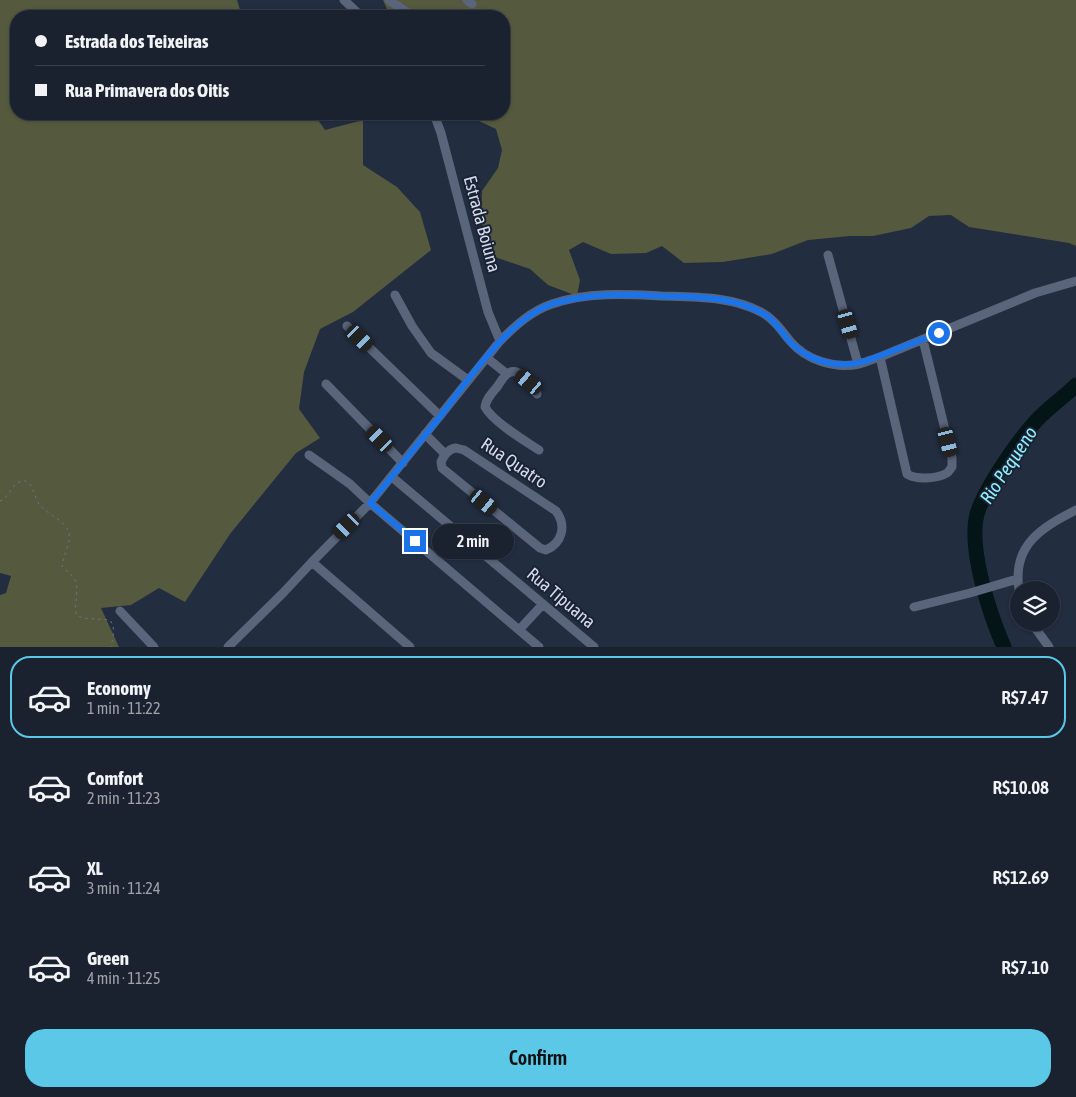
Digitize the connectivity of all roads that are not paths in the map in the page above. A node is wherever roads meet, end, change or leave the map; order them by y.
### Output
1 (344, 0) edge
2 (389, 0) edge
3 (355, 10) edge
4 (403, 10) edge
5 (436, 120) edge
6 (828, 255) dead end
7 (1076, 281) edge
8 (395, 294) dead end
9 (347, 326) dead end
10 (923, 340) junction
11 (500, 341) junction
12 (880, 357) junction
13 (487, 358) junction
14 (858, 364) junction
15 (507, 374) junction
16 (468, 380) junction
17 (326, 384) dead end
18 (537, 394) dead end
19 (440, 416) junction
20 (425, 434) junction
21 (539, 450) dead end
22 (448, 451) junction
23 (309, 455) dead end
24 (403, 462) junction
25 (392, 477) junction
26 (370, 503) junction
27 (1076, 510) edge
28 (312, 562) junction
29 (1017, 579) joint
30 (543, 604) junction
31 (914, 607) dead end
32 (120, 611) dead end
33 (519, 630) junction
34 (1037, 631) edge
35 (404, 645) edge
36 (154, 647) edge
37 (228, 647) edge
38 (539, 647) edge
39 (594, 647) edge
40 (1049, 647) edge

1 - 3 street
2 - 4 street
5 - 11 street, Estrada Boiuna
6 - 14 street
7 - 10 street
8 - 16 street
9 - 19 street
10 - 12 street
10 - 12 street
11 - 13 street
11 - 14 street
12 - 14 street
13 - 15 street
13 - 16 street
15 - 18 street
15 - 21 street
16 - 19 street
17 - 24 street
19 - 20 street
20 - 22 street
20 - 24 street
22 - 22 street, Rua Quatro
23 - 26 street
24 - 25 street
25 - 26 street
25 - 30 street, Rua Tipuana
26 - 28 street
26 - 33 street
27 - 29 street
28 - 35 street
28 - 37 street
29 - 31 street
30 - 33 street
30 - 39 street, Rua Tipuana
32 - 36 street
33 - 38 street
34 - 40 street

